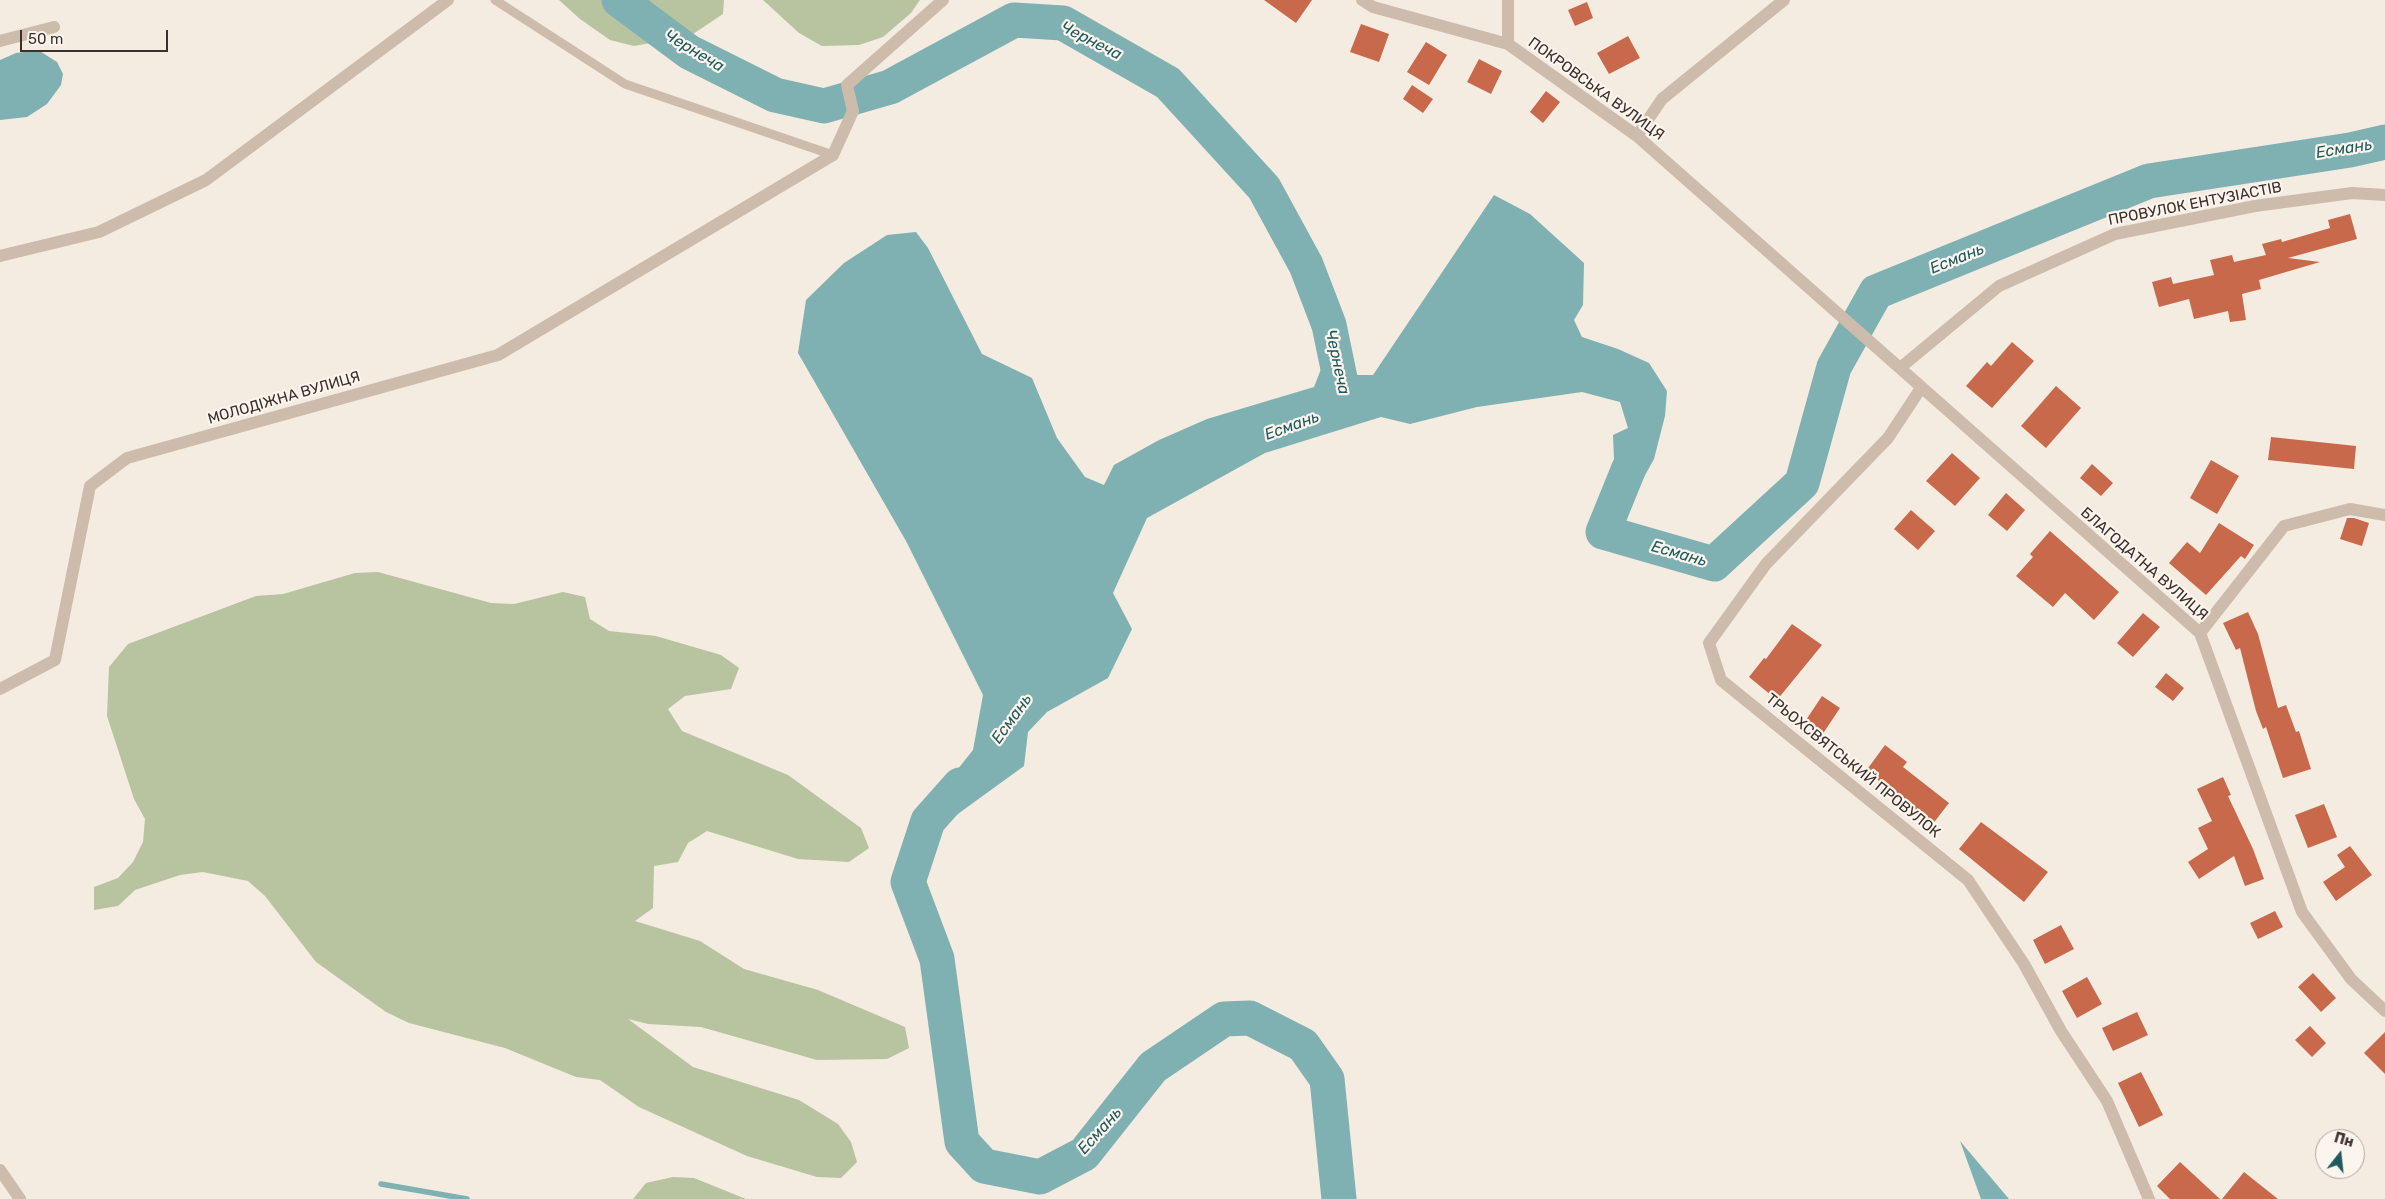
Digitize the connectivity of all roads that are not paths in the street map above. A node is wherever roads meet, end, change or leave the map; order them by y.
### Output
1 (448, 0) edge
2 (495, 0) edge
3 (943, 0) edge
4 (1362, 0) edge
5 (1508, 0) edge
6 (1784, 0) edge
7 (54, 27) dead end
8 (0, 41) edge
9 (1508, 44) junction
10 (1636, 136) junction
11 (833, 155) junction
12 (2385, 195) edge
13 (0, 256) edge
14 (1884, 354) joint
15 (1900, 368) junction
16 (1920, 388) junction
17 (2385, 515) edge
18 (2200, 633) junction
19 (0, 689) edge
20 (2385, 1011) edge
21 (0, 1170) edge
22 (20, 1199) edge
23 (2149, 1199) edge

1 - 13 street
2 - 11 lane
3 - 11 street
4 - 9 street, ПОКРОВСЬКА ВУЛИЦЯ
5 - 9 street
6 - 10 street
7 - 8 street
9 - 10 street, ПОКРОВСЬКА ВУЛИЦЯ
10 - 14 street, ПОКРОВСЬКА ВУЛИЦЯ
11 - 19 street, МОЛОДІЖНА ВУЛИЦЯ
12 - 15 street, ПРОВУЛОК ЕНТУЗІАСТІВ
14 - 15 street, БЛАГОДАТНА ВУЛИЦЯ
15 - 16 street, БЛАГОДАТНА ВУЛИЦЯ
16 - 18 street, БЛАГОДАТНА ВУЛИЦЯ
16 - 23 street, ТРЬОХСВЯТСЬКИЙ ПРОВУЛОК
17 - 18 street
18 - 20 street, БЛАГОДАТНА ВУЛИЦЯ
21 - 22 street

